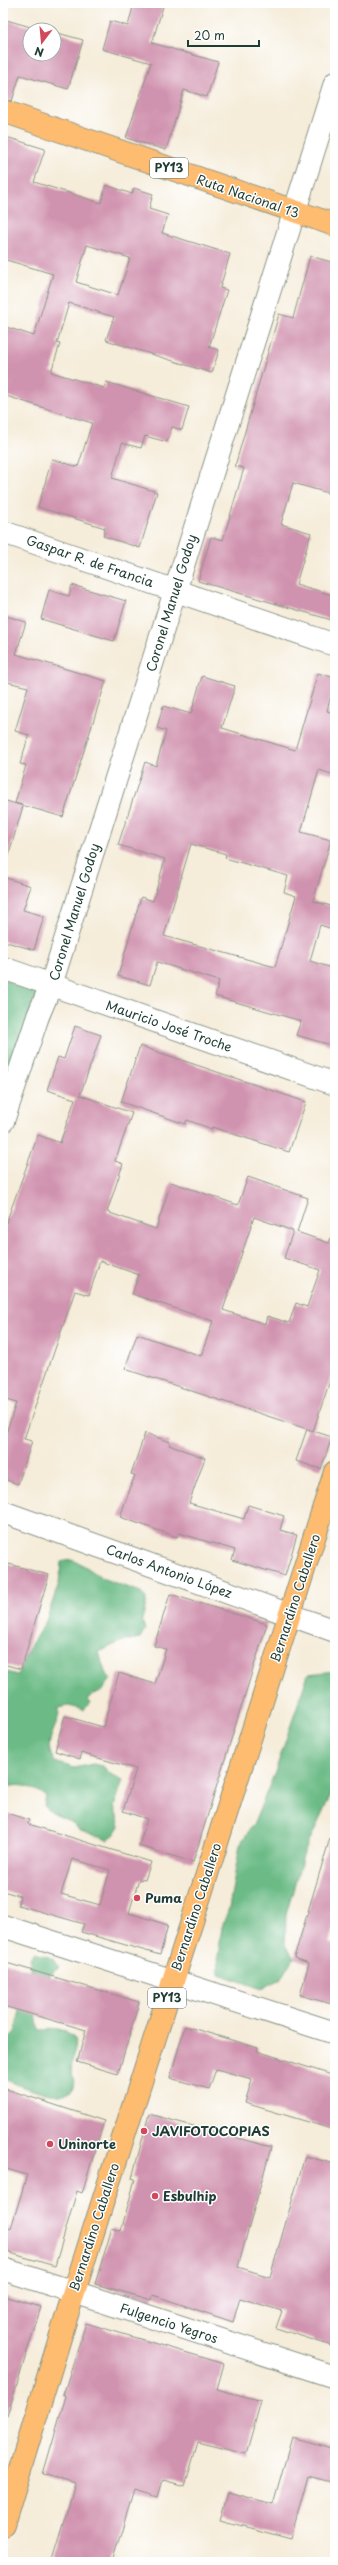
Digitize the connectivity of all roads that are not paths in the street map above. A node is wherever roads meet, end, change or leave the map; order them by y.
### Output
1 (335, 83) edge
2 (3, 111) edge
3 (295, 212) junction
4 (335, 225) edge
5 (3, 532) edge
6 (175, 590) junction
7 (335, 645) edge
8 (3, 968) edge
9 (51, 985) junction
10 (335, 1084) edge
11 (3, 1121) edge
12 (335, 1472) edge
13 (3, 1512) edge
14 (290, 1615) junction
15 (335, 1631) edge
16 (3, 1926) edge
17 (173, 1980) junction
18 (335, 2033) edge
19 (3, 2269) edge
20 (74, 2292) junction
21 (335, 2377) edge
22 (3, 2525) edge

1 - 3 street, Coronel Manuel Godoy
2 - 3 highway, Ruta Nacional 13 / PY13
3 - 4 highway, Ruta Nacional 13 / PY13
3 - 6 street, Coronel Manuel Godoy
5 - 6 street, Gaspar R. de Francia
6 - 7 street, Gaspar R. de Francia
6 - 9 street, Coronel Manuel Godoy
8 - 9 street, Mauricio José Troche
9 - 10 street, Mauricio José Troche
9 - 11 street, Coronel Manuel Godoy
12 - 14 highway, Bernardino Caballero / PY13
13 - 14 street, Carlos Antonio López
14 - 15 street, Carlos Antonio López
14 - 17 highway, Bernardino Caballero / PY13
16 - 17 street
17 - 18 street
17 - 20 highway, Bernardino Caballero / PY13
19 - 20 street, Fulgencio Yegros
20 - 21 street, Fulgencio Yegros
20 - 22 highway, Bernardino Caballero / PY13

